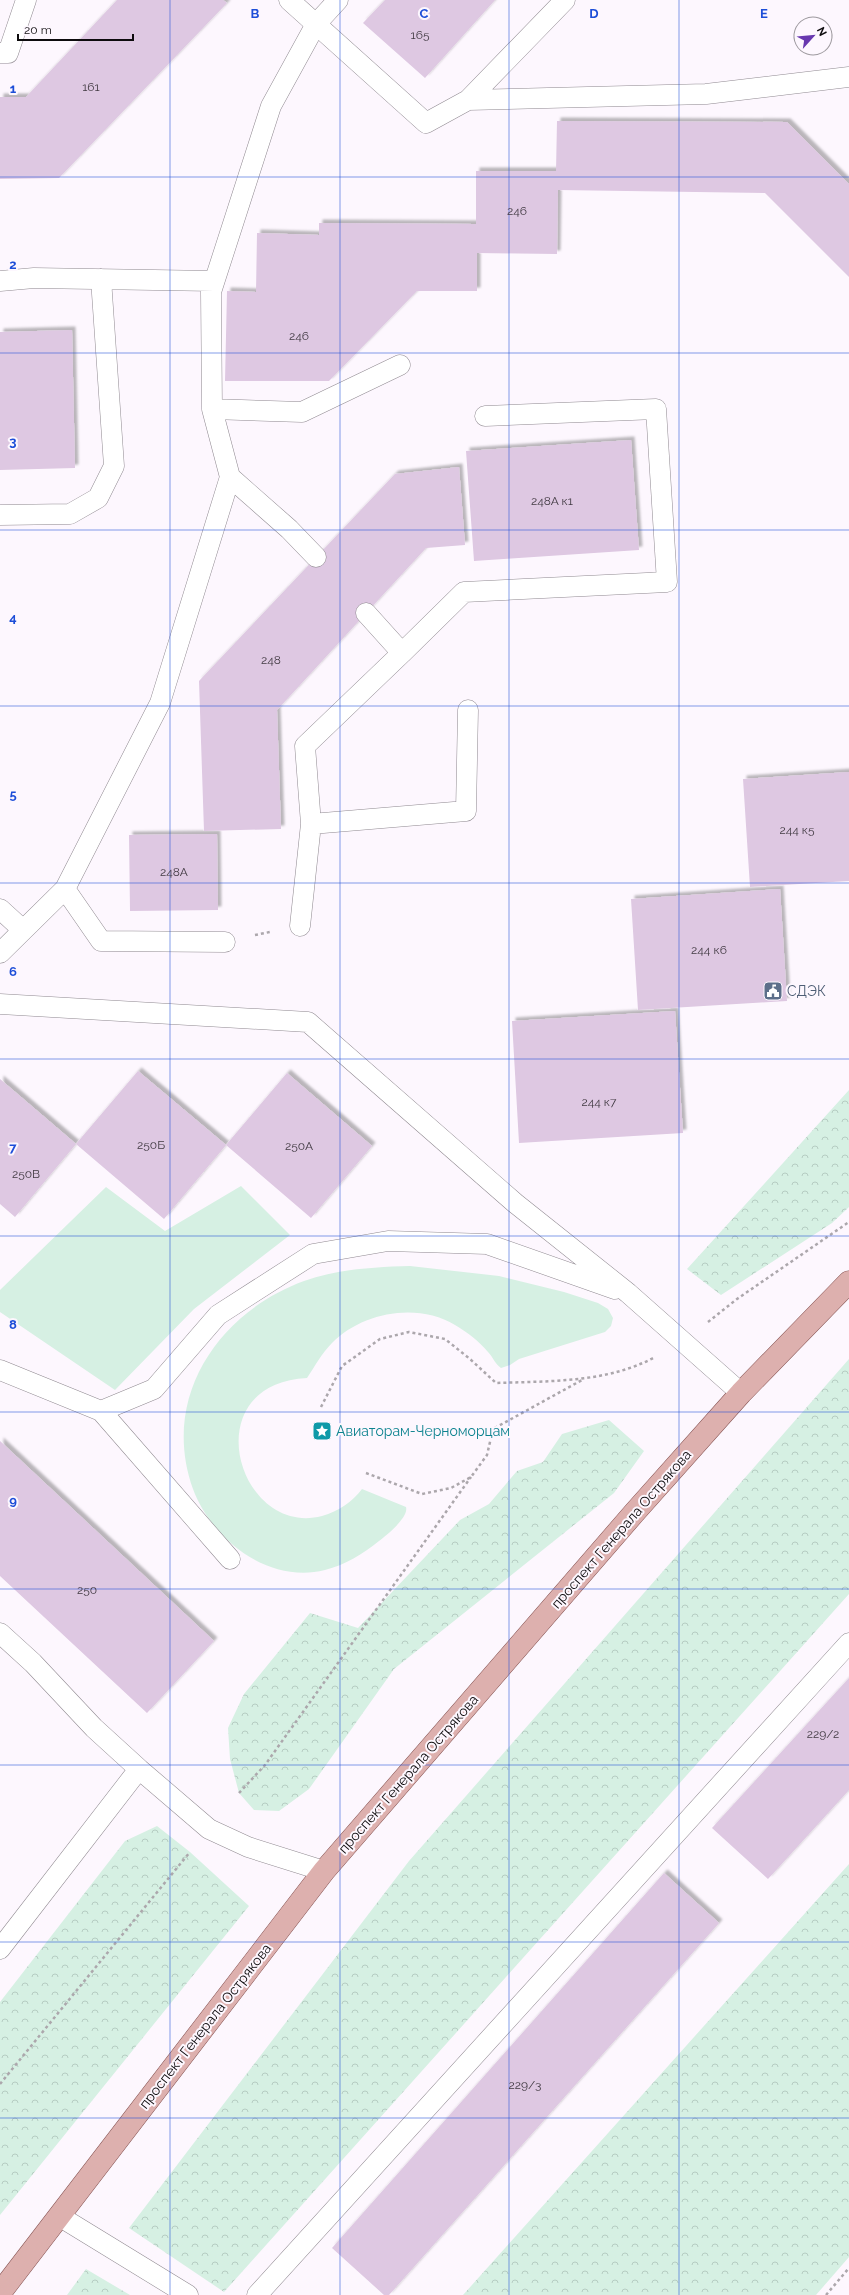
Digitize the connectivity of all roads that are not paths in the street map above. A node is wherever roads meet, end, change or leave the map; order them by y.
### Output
1 (26, 0) edge
2 (289, 0) edge
3 (338, 0) edge
4 (565, 0) edge
5 (316, 24) junction
6 (0, 53) edge
7 (849, 76) edge
8 (468, 100) junction
9 (0, 280) edge
10 (101, 280) junction
11 (214, 282) junction
12 (400, 365) dead end
13 (212, 409) junction
14 (485, 416) dead end
15 (230, 477) junction
16 (0, 515) edge
17 (316, 557) dead end
18 (366, 613) dead end
19 (402, 653) junction
20 (468, 710) dead end
21 (311, 824) junction
22 (64, 889) junction
23 (0, 909) edge
24 (300, 926) road end
25 (23, 930) junction
26 (225, 942) road end
27 (0, 953) edge
28 (0, 1004) edge
29 (849, 1282) edge
30 (628, 1293) junction
31 (0, 1370) edge
32 (741, 1393) junction
33 (101, 1411) junction
34 (230, 1559) dead end
35 (0, 1633) edge
36 (849, 1643) edge
37 (139, 1769) junction
38 (324, 1871) junction
39 (0, 1949) edge
40 (59, 2216) junction
41 (0, 2293) edge
42 (188, 2295) edge
43 (257, 2295) edge

1 - 6 lane
2 - 5 lane
3 - 5 lane
4 - 8 lane
5 - 8 lane
5 - 11 lane
7 - 8 lane
9 - 10 lane
10 - 11 lane
10 - 16 lane
11 - 13 lane
12 - 13 lane
13 - 15 lane
14 - 19 lane
15 - 17 lane
15 - 22 lane
18 - 19 lane
19 - 21 lane
20 - 21 lane
21 - 24 lane
22 - 25 lane
22 - 26 lane
23 - 25 lane
25 - 27 lane
28 - 30 lane
29 - 32 main road, проспект Генерала Острякова
30 - 32 lane
30 - 33 lane
31 - 33 lane
32 - 38 main road, проспект Генерала Острякова
33 - 34 lane
35 - 37 lane
36 - 43 lane
37 - 38 lane
37 - 39 lane
38 - 40 main road, проспект Генерала Острякова
40 - 41 main road, проспект Генерала Острякова
40 - 42 lane

